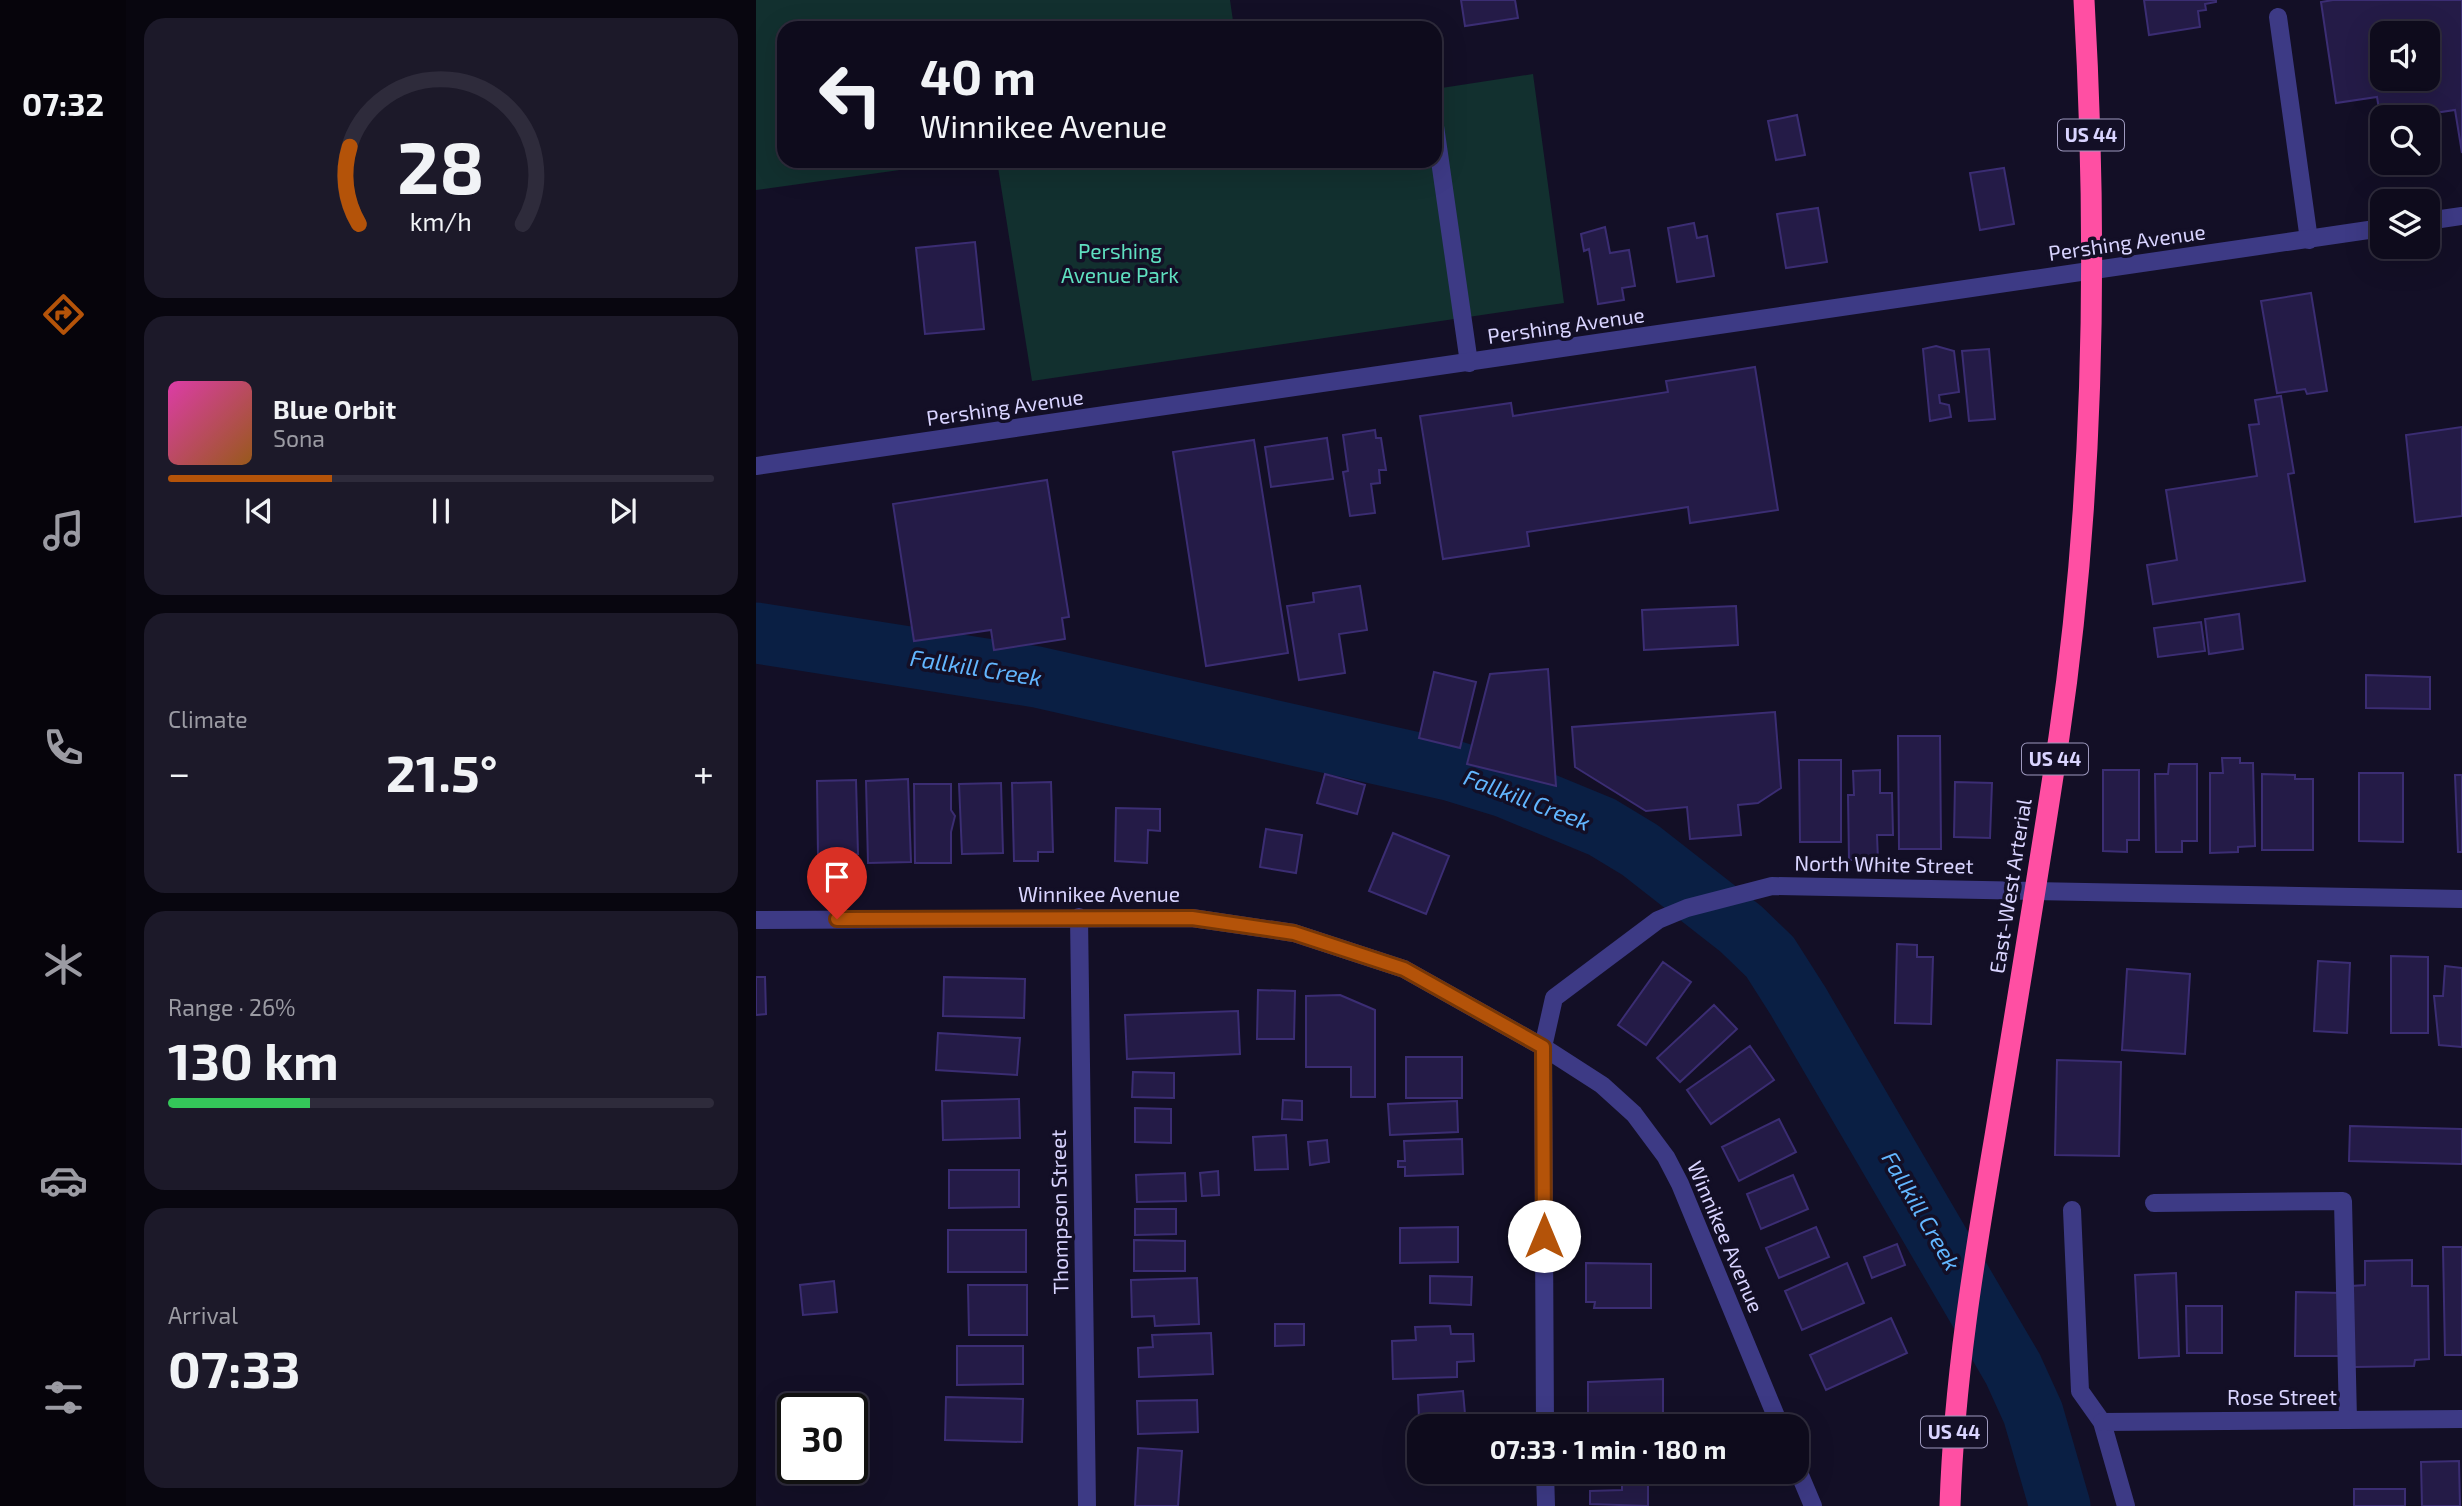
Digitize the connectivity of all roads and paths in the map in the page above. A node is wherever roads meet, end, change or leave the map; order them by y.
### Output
1 (2084, 0) edge
2 (2278, 17) dead end
3 (1441, 168) edge
4 (2462, 216) edge
5 (2440, 219) edge
6 (2370, 231) edge
7 (2309, 240) junction
8 (2091, 271) junction
9 (1469, 363) junction
10 (756, 466) edge
11 (2035, 892) junction
12 (2462, 899) edge
13 (1079, 918) junction
14 (756, 920) edge
15 (1543, 1047) junction
16 (2154, 1203) dead end
17 (2072, 1210) dead end
18 (1545, 1414) edge
19 (1775, 1414) edge
20 (2462, 1419) edge
21 (2348, 1420) junction
22 (2102, 1422) junction
23 (1545, 1484) edge
24 (1804, 1484) edge
25 (1087, 1506) edge
26 (1546, 1506) edge
27 (1813, 1506) edge
28 (1950, 1506) edge
29 (2126, 1506) edge

1 - 8 highway, US 44
2 - 7 street
3 - 9 street
4 - 5 street
6 - 7 street, Pershing Avenue
7 - 8 street, Pershing Avenue
8 - 9 street, Pershing Avenue
8 - 11 highway, East-West Arterial / US 44
9 - 10 street, Pershing Avenue
11 - 12 street, North White Street
11 - 15 street, North White Street
11 - 28 highway, East-West Arterial / US 44
13 - 14 street, Winnikee Avenue
13 - 15 street, Winnikee Avenue
13 - 25 street, Thompson Street
15 - 18 street, North White Street
15 - 19 street, Winnikee Avenue
16 - 21 street
17 - 22 street
20 - 21 street, Rose Street
21 - 22 street, Rose Street
22 - 29 street
23 - 26 street
24 - 27 street

